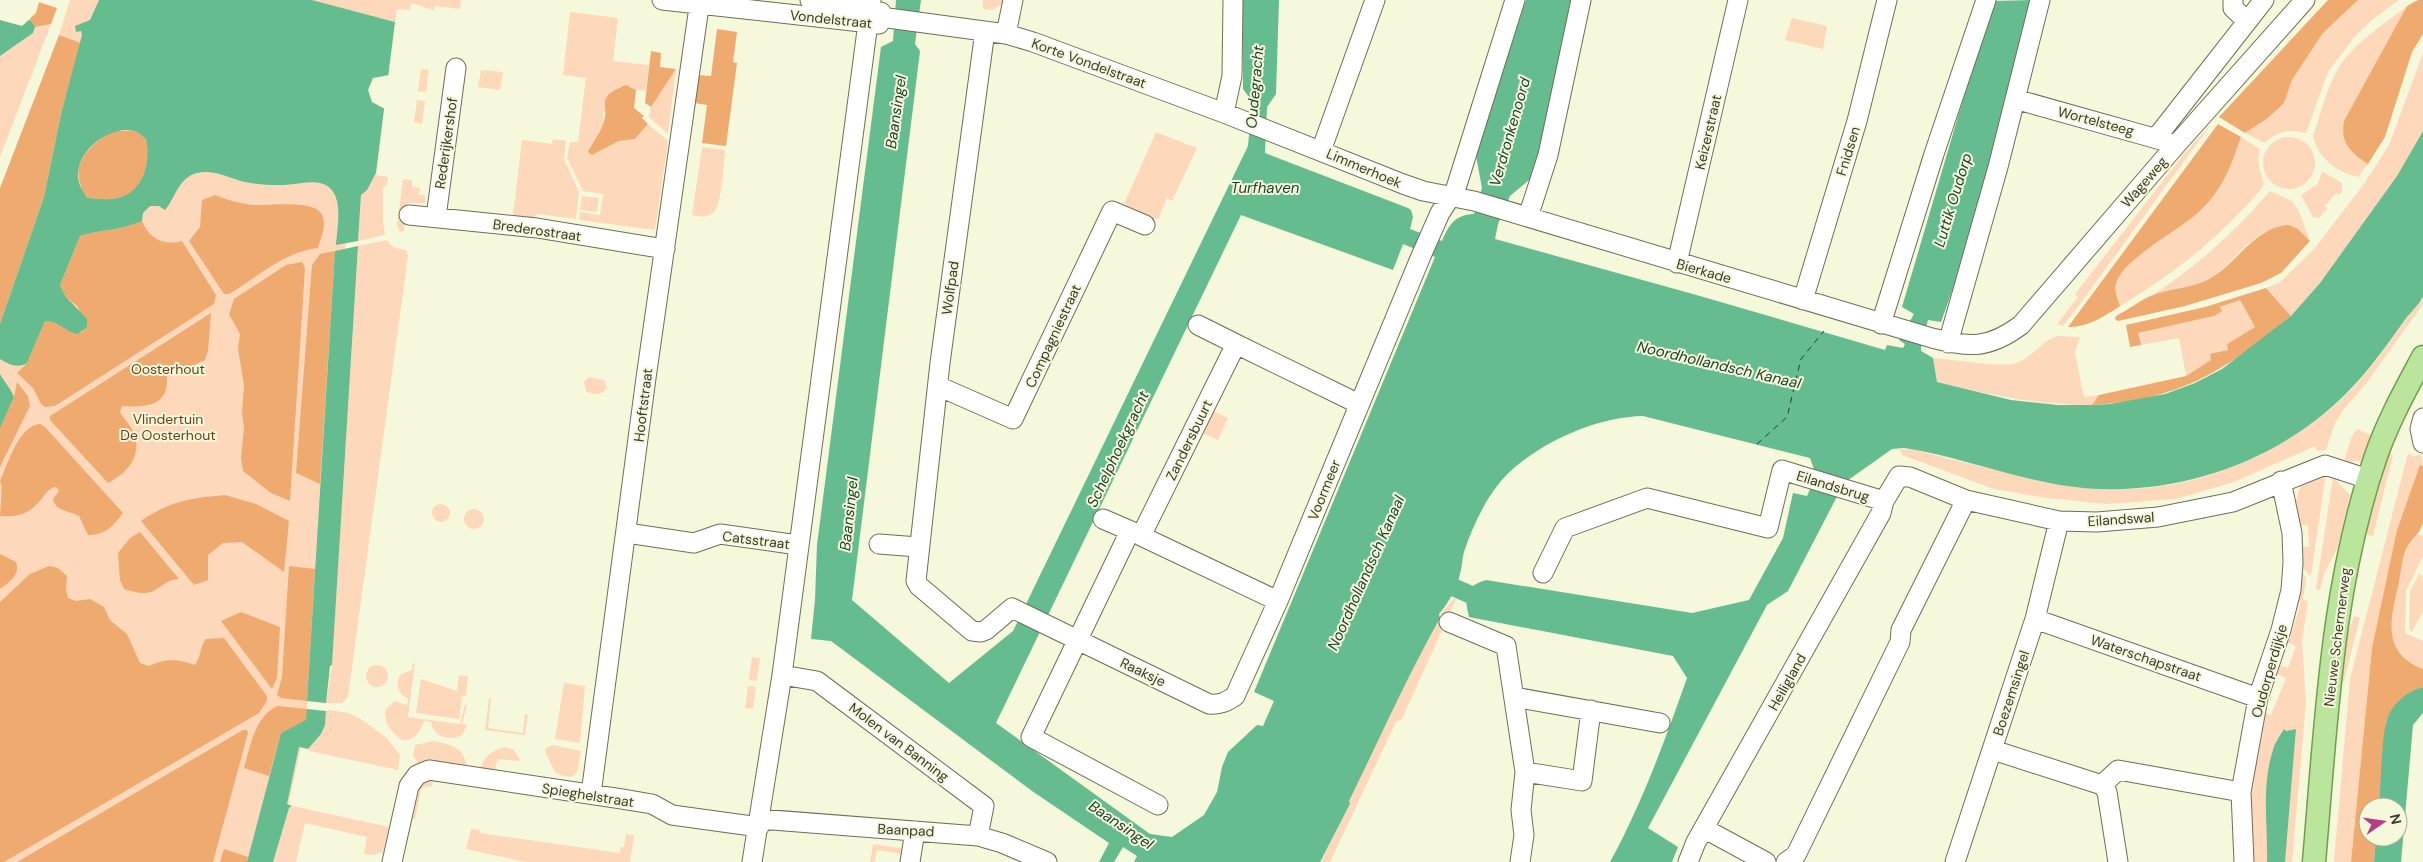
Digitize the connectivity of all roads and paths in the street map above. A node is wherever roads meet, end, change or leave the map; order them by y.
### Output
1 (662, 0) edge
2 (810, 0) edge
3 (1013, 0) edge
4 (1233, 0) edge
5 (1375, 0) edge
6 (1515, 0) edge
7 (1581, 0) edge
8 (1738, 0) edge
9 (1887, 0) edge
10 (1986, 0) edge
11 (2040, 0) edge
12 (2233, 0) edge
13 (2264, 0) edge
14 (2305, 0) edge
15 (699, 6) edge
16 (869, 17) edge
17 (888, 18) joint
18 (2247, 21) junction
19 (985, 30) junction
20 (1006, 34) junction
21 (456, 68) dead end
22 (2015, 99) junction
23 (1224, 113) junction
24 (2156, 138) junction
25 (2176, 144) junction
26 (1321, 151) junction
27 (1452, 196) junction
28 (1507, 210) joint
29 (409, 215) dead end
30 (1528, 217) junction
31 (436, 218) junction
32 (1145, 226) dead end
33 (665, 249) junction
34 (1677, 263) junction
35 (1802, 300) junction
36 (1881, 324) junction
37 (1198, 325) dead end
38 (1940, 340) junction
39 (1236, 344) junction
40 (2423, 357) edge
41 (938, 386) junction
42 (1359, 404) junction
43 (2423, 418) edge
44 (2422, 441) edge
45 (2368, 479) junction
46 (2282, 481) junction
47 (1966, 500) junction
48 (1884, 501) junction
49 (1103, 519) dead end
50 (2059, 521) junction
51 (627, 533) junction
52 (1136, 533) junction
53 (879, 544) dead end
54 (798, 545) junction
55 (918, 547) junction
56 (1543, 572) dead end
57 (1278, 601) junction
58 (1020, 612) joint
59 (2035, 619) junction
60 (1449, 622) dead end
61 (1077, 639) junction
62 (782, 674) junction
63 (1514, 697) junction
64 (2258, 698) junction
65 (1208, 704) joint
66 (1592, 710) junction
67 (1660, 723) dead end
68 (1993, 750) junction
69 (1525, 772) junction
70 (2102, 785) junction
71 (2241, 792) junction
72 (591, 794) junction
73 (1158, 805) dead end
74 (759, 823) junction
75 (1704, 830) junction
76 (915, 831) junction
77 (978, 836) junction
78 (1791, 859) edge
79 (392, 862) edge
80 (752, 862) edge
81 (910, 862) edge
82 (1048, 862) edge
83 (1520, 862) edge
84 (1688, 862) edge
85 (1766, 862) edge
86 (1955, 862) edge
87 (2118, 862) edge
88 (2244, 862) edge
89 (2314, 862) edge

1 - 15 street, Vondelstraat
2 - 16 street, Vondelstraat
3 - 20 street
4 - 23 street
5 - 26 street, Limmerhoek
6 - 27 street
7 - 30 street
8 - 34 street, Keizerstraat
9 - 35 street, Fnidsen
10 - 36 street
11 - 22 street
12 - 18 street
13 - 18 street, Wageweg
14 - 25 street, Wageweg
15 - 16 street, Vondelstraat
15 - 33 street, Hooftstraat
16 - 17 street, Vondelstraat
16 - 54 street
17 - 19 street, Korte Vondelstraat
18 - 24 street, Wageweg
19 - 20 street, Korte Vondelstraat
19 - 41 street, Wolfpad
20 - 23 street, Korte Vondelstraat
21 - 31 street, Rederijkershof
22 - 24 street, Wortelsteeg
22 - 38 street
23 - 26 street, Korte Vondelstraat
24 - 25 street, Wortelsteeg
25 - 38 street, Wageweg
26 - 27 street, Limmerhoek
27 - 28 street, Limmerhoek
27 - 42 street, Voormeer
28 - 30 street, Bierkade
29 - 31 street, Brederostraat
30 - 34 street, Bierkade
31 - 33 street, Brederostraat
32 - 41 street, Compagniestraat
33 - 51 street, Hooftstraat
34 - 35 street, Bierkade
35 - 36 street, Bierkade
36 - 38 street, Bierkade
37 - 39 street
39 - 42 street
39 - 52 street, Zandersbuurt
40 - 45 main road, Nieuwe Schermerweg
41 - 55 street, Wolfpad
42 - 57 street, Voormeer
43 - 44 street
45 - 46 street, Eilandswal
45 - 89 main road, Nieuwe Schermerweg
46 - 50 street, Eilandswal
46 - 64 street, Oudorperdijkje
47 - 48 street, Eilandswal
47 - 50 street, Eilandswal
47 - 78 street
48 - 56 street, Eilandsbrug
48 - 75 street, Heiligland
49 - 52 street
50 - 59 street, Boezemsingel
51 - 54 street, Catsstraat
51 - 72 street, Hooftstraat
52 - 57 street
52 - 61 street
53 - 55 street
54 - 62 street
55 - 58 street, Wolfpad
57 - 65 street, Voormeer
58 - 61 street, Raaksje
59 - 64 street, Waterschapstraat
59 - 68 street, Boezemsingel
60 - 63 street
61 - 65 street, Raaksje
61 - 73 street
62 - 74 street
62 - 77 street, Molen van Banning
63 - 66 street
63 - 69 street
64 - 71 street, Oudorperdijkje
66 - 67 street
66 - 69 street
68 - 70 street
68 - 86 street, Boezemsingel
69 - 83 street
70 - 71 street
70 - 87 street
71 - 88 street, Oudorperdijkje
72 - 74 street, Spieghelstraat
72 - 79 street, Spieghelstraat
74 - 76 street, Baanpad
74 - 80 street
75 - 84 street, Heiligland
75 - 85 street
76 - 77 street, Baanpad
76 - 81 street
77 - 82 street, Baanpad

